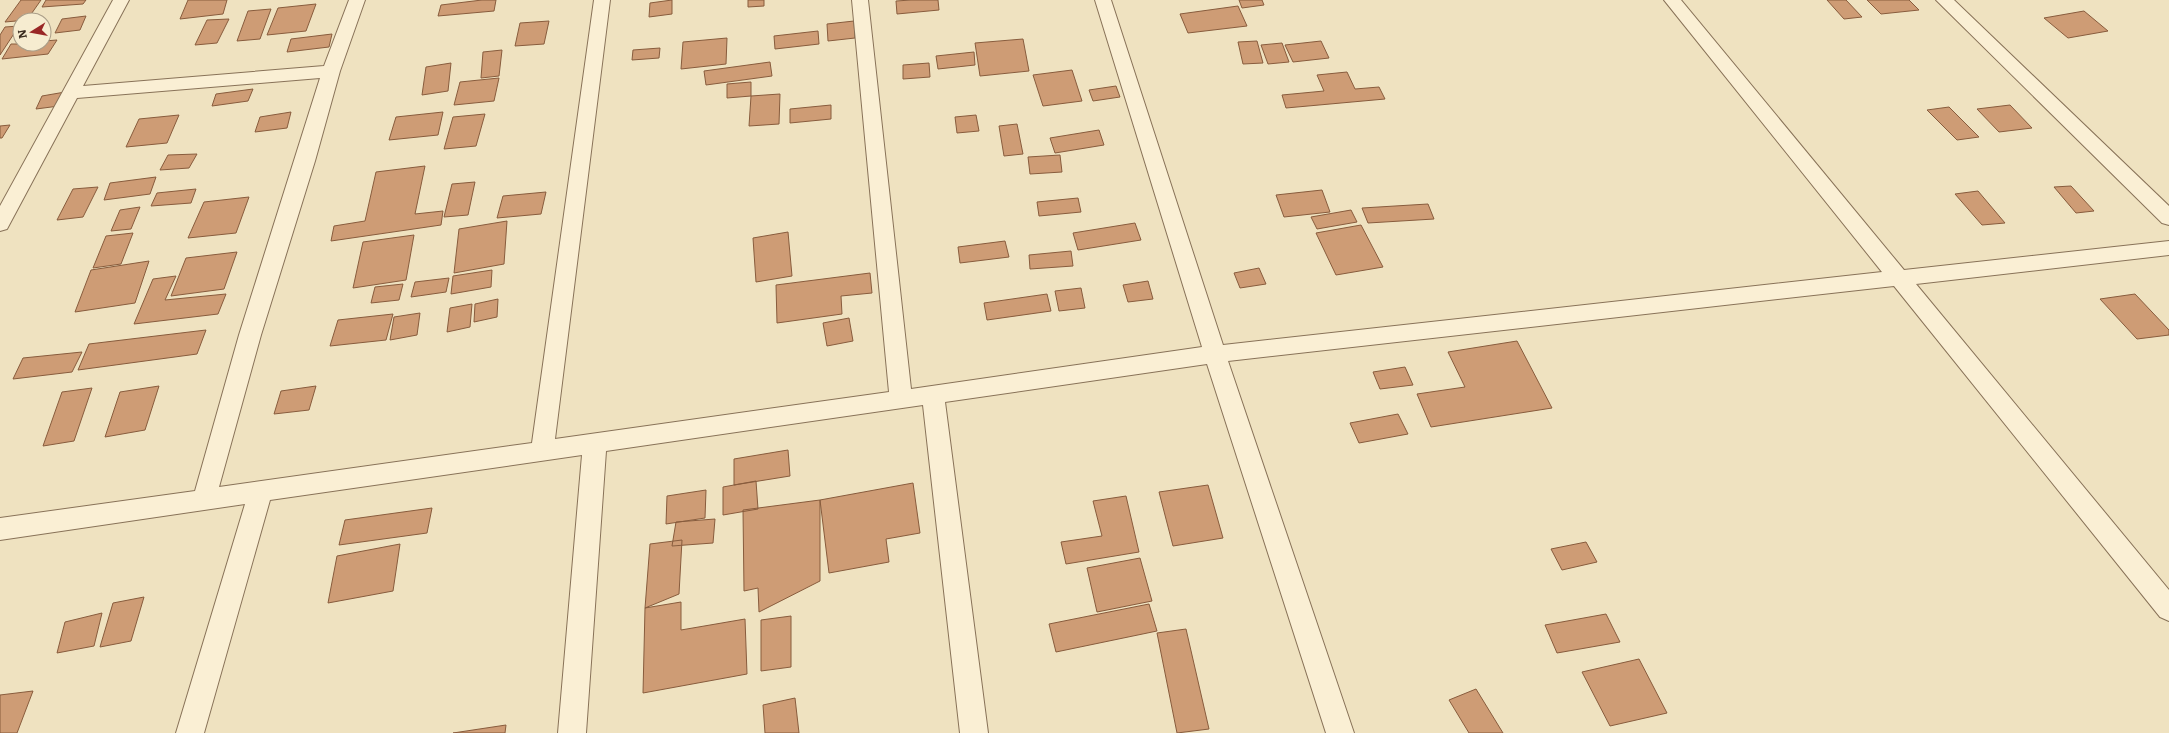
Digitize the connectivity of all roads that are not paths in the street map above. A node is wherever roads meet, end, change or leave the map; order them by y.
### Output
1 (121, 0) edge
2 (357, 0) edge
3 (602, 0) edge
4 (860, 0) edge
5 (1103, 0) edge
6 (1672, 0) edge
7 (1944, 0) edge
8 (331, 71) junction
9 (71, 93) junction
10 (2169, 218) edge
11 (0, 224) edge
12 (2169, 248) edge
13 (1900, 279) junction
14 (1215, 354) junction
15 (933, 395) junction
16 (901, 399) junction
17 (595, 443) junction
18 (542, 451) junction
19 (260, 492) junction
20 (204, 500) junction
21 (0, 529) edge
22 (2169, 609) edge
23 (190, 733) edge
24 (572, 733) edge
25 (974, 733) edge
26 (1340, 733) edge

1 - 9 street
2 - 8 street
3 - 18 street
4 - 16 street
5 - 14 street
6 - 13 street
7 - 10 street
8 - 9 street
8 - 20 street
9 - 11 street
12 - 13 street
13 - 14 street
13 - 22 street
14 - 15 street
14 - 26 street
15 - 16 street
15 - 25 street
16 - 17 street
17 - 18 street
17 - 24 street
18 - 19 street
19 - 20 street
19 - 23 street
20 - 21 street

